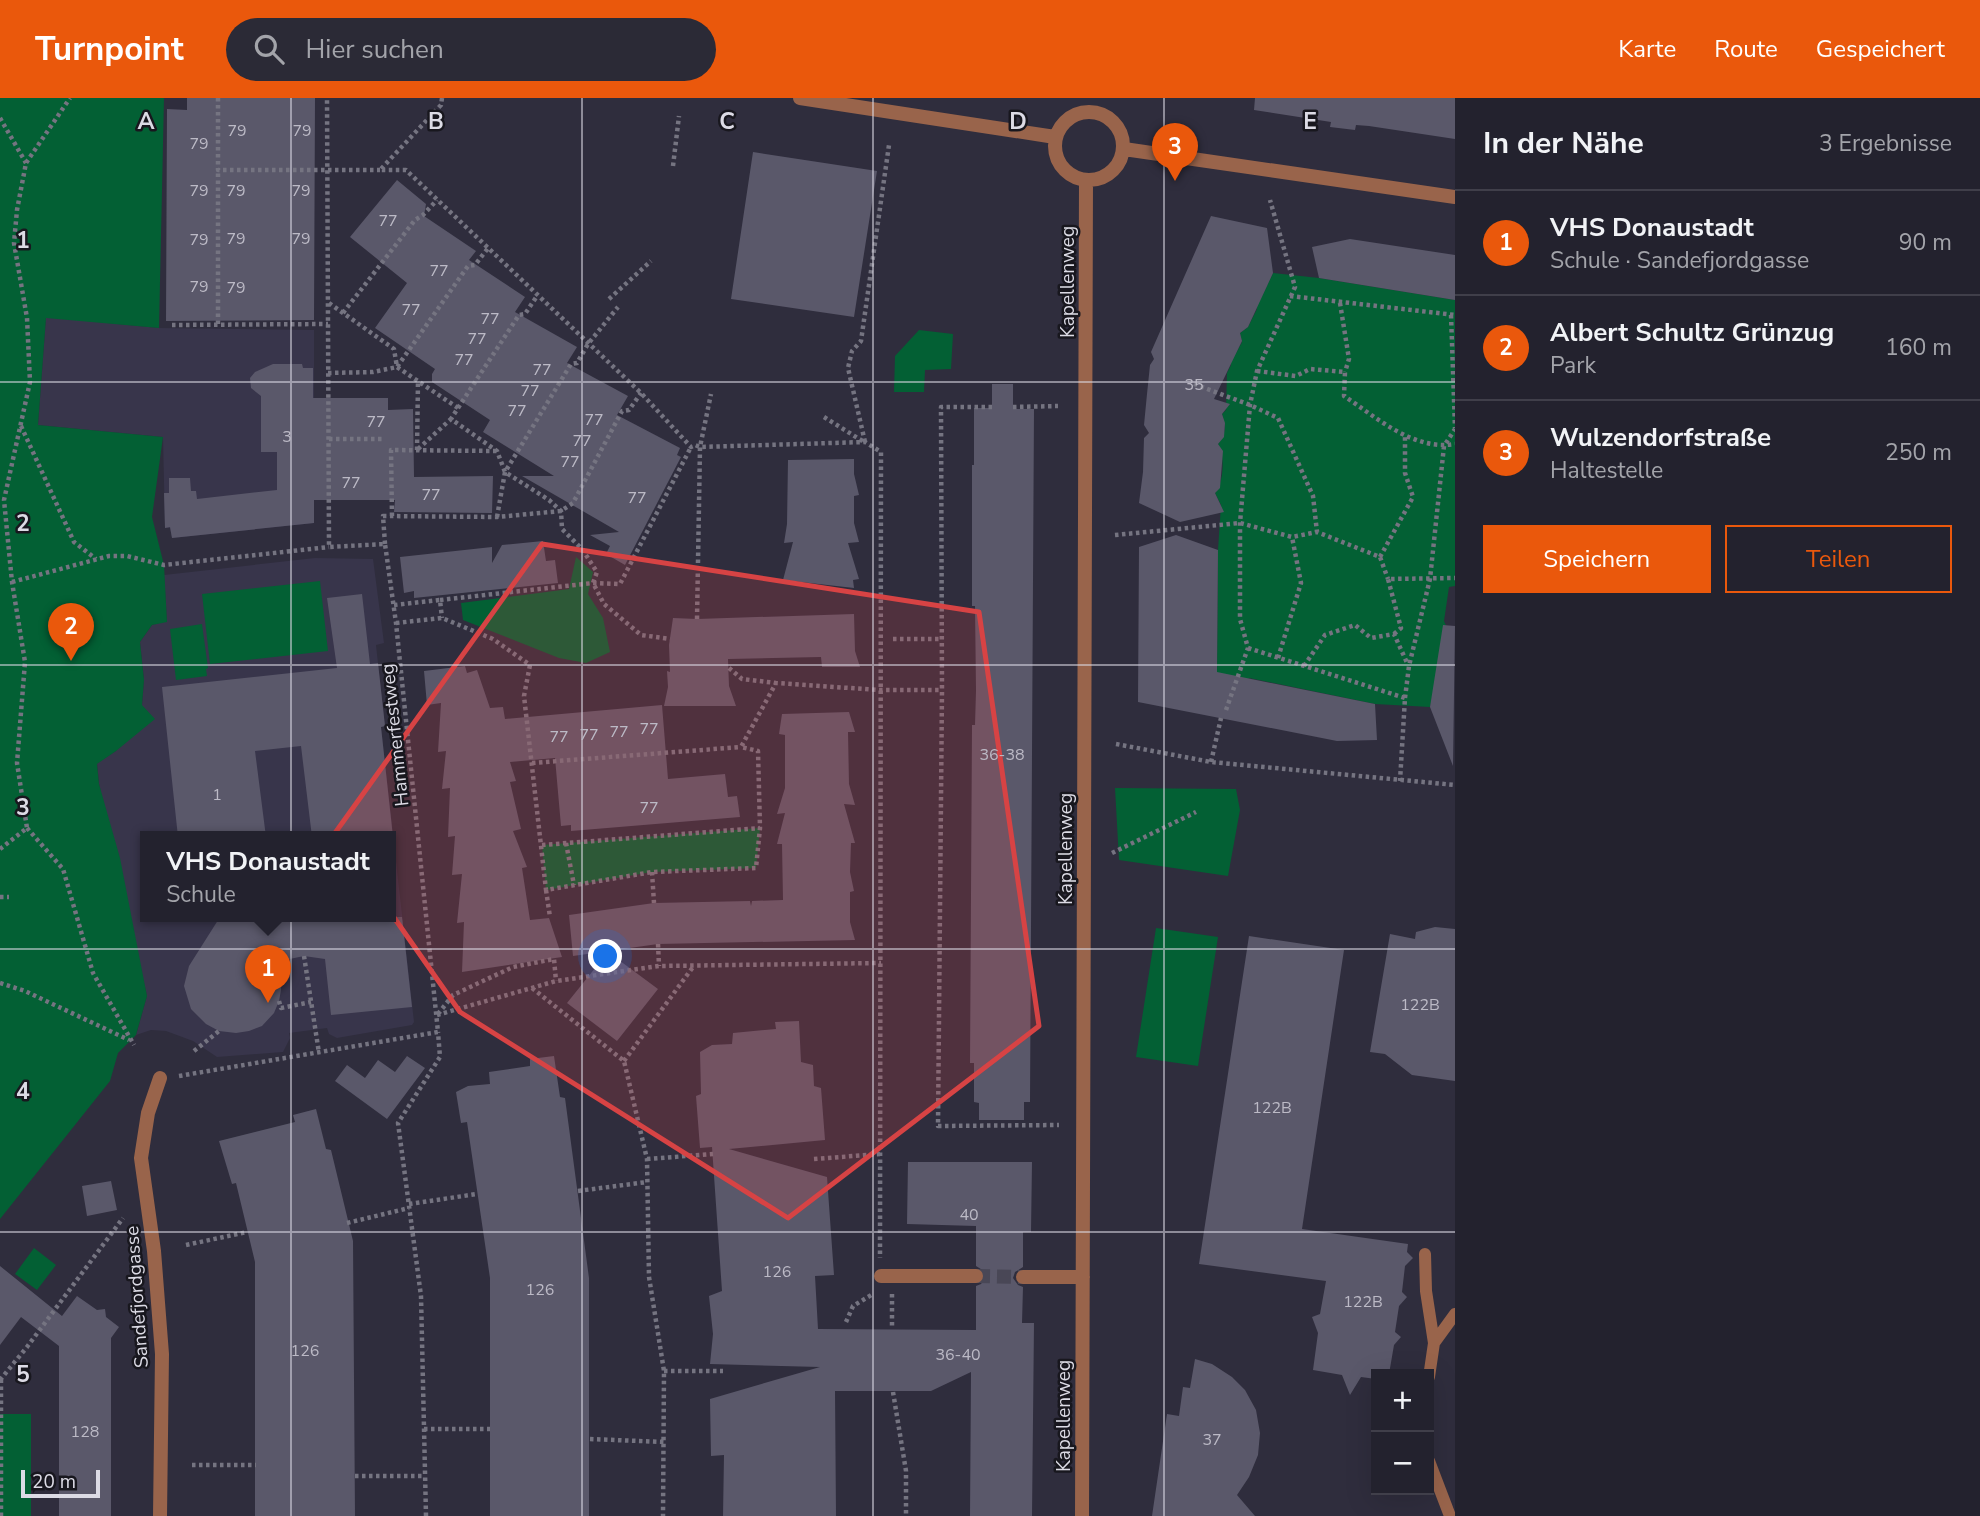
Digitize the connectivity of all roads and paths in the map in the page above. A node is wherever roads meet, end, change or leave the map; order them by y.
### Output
1 (70, 98) edge
2 (218, 98) edge
3 (327, 98) edge
4 (442, 98) edge
5 (800, 98) edge
6 (1093, 105) edge
7 (679, 116) dead end
8 (0, 118) edge
9 (1055, 137) junction
10 (889, 145) dead end
11 (1124, 149) junction
12 (26, 163) junction
13 (673, 166) dead end
14 (218, 170) junction
15 (327, 170) junction
16 (380, 170) junction
17 (1086, 181) junction
18 (1455, 197) edge
19 (437, 200) junction
20 (1270, 200) dead end
21 (488, 248) junction
22 (650, 261) dead end
23 (537, 296) junction
24 (1290, 296) junction
25 (609, 299) dead end
26 (328, 303) junction
27 (1340, 303) junction
28 (618, 307) dead end
29 (343, 313) junction
30 (1453, 315) edge
31 (218, 324) junction
32 (328, 324) junction
33 (172, 325) dead end
34 (588, 344) junction
35 (397, 367) junction
36 (1257, 371) junction
37 (1345, 372) junction
38 (328, 373) junction
39 (418, 381) junction
40 (1194, 384) dead end
41 (640, 393) junction
42 (711, 394) dead end
43 (1250, 405) junction
44 (1058, 406) dead end
45 (992, 407) dead end
46 (1013, 407) dead end
47 (458, 408) junction
48 (824, 417) dead end
49 (451, 419) junction
50 (21, 425) junction
51 (1455, 428) edge
52 (1405, 437) junction
53 (329, 439) junction
54 (383, 439) dead end
55 (865, 442) junction
56 (1455, 444) edge
57 (1444, 446) junction
58 (691, 447) junction
59 (700, 447) junction
60 (417, 450) junction
61 (498, 451) junction
62 (505, 472) junction
63 (561, 511) junction
64 (391, 516) junction
65 (497, 517) junction
66 (1240, 523) junction
67 (1317, 532) junction
68 (1115, 536) dead end
69 (1292, 537) junction
70 (385, 544) junction
71 (329, 547) junction
72 (1380, 557) junction
73 (96, 559) junction
74 (1455, 578) edge
75 (1388, 579) junction
76 (1430, 579) junction
77 (12, 583) junction
78 (593, 583) junction
79 (440, 600) junction
80 (394, 605) junction
81 (442, 618) junction
82 (697, 620) dead end
83 (396, 623) junction
84 (1394, 634) junction
85 (670, 639) dead end
86 (893, 639) dead end
87 (942, 639) junction
88 (1248, 648) junction
89 (1278, 658) junction
90 (1304, 666) junction
91 (1409, 666) junction
92 (729, 668) dead end
93 (776, 683) junction
94 (879, 690) junction
95 (942, 690) junction
96 (1405, 698) junction
97 (1226, 710) dead end
98 (1222, 718) dead end
99 (1116, 744) dead end
100 (741, 747) junction
101 (1211, 762) junction
102 (532, 763) junction
103 (1400, 781) junction
104 (1455, 785) edge
105 (1196, 812) dead end
106 (27, 828) junction
107 (760, 828) junction
108 (566, 844) junction
109 (542, 845) junction
110 (0, 849) edge
111 (1112, 853) dead end
112 (652, 872) junction
113 (574, 885) junction
114 (546, 890) junction
115 (0, 897) edge
116 (9, 897) dead end
117 (654, 903) dead end
118 (550, 917) dead end
119 (658, 944) dead end
120 (304, 956) dead end
121 (881, 963) junction
122 (659, 966) junction
123 (693, 967) junction
124 (556, 981) junction
125 (0, 983) edge
126 (531, 988) junction
127 (279, 1001) dead end
128 (311, 1002) junction
129 (437, 1015) junction
130 (219, 1031) dead end
131 (438, 1032) junction
132 (130, 1040) junction
133 (134, 1045) dead end
134 (194, 1051) dead end
135 (319, 1053) junction
136 (624, 1061) junction
137 (160, 1078) joint
138 (1059, 1125) dead end
139 (713, 1154) dead end
140 (880, 1154) junction
141 (647, 1159) junction
142 (814, 1159) dead end
143 (647, 1182) junction
144 (578, 1191) dead end
145 (477, 1194) dead end
146 (409, 1206) junction
147 (123, 1218) dead end
148 (348, 1223) dead end
149 (247, 1231) dead end
150 (186, 1245) dead end
151 (1425, 1254) dead end
152 (886, 1275) junction
153 (976, 1276) tunnel mouth
154 (1023, 1277) tunnel mouth
155 (1083, 1277) junction
156 (873, 1294) dead end
157 (1455, 1314) edge
158 (846, 1322) dead end
159 (892, 1329) dead end
160 (1434, 1343) junction
161 (1430, 1369) edge
162 (664, 1371) junction
163 (723, 1371) dead end
164 (1, 1379) edge
165 (893, 1392) dead end
166 (424, 1429) junction
167 (490, 1429) dead end
168 (590, 1439) dead end
169 (664, 1442) junction
170 (192, 1465) dead end
171 (256, 1465) dead end
172 (1434, 1474) edge
173 (355, 1476) dead end
174 (425, 1476) junction
175 (1, 1516) edge
176 (160, 1516) edge
177 (426, 1516) edge
178 (663, 1516) edge
179 (906, 1516) edge
180 (1082, 1516) edge
181 (1450, 1516) edge

1 - 12 path
2 - 14 path
3 - 15 path
4 - 16 path
5 - 9 street
6 - 9 street
6 - 11 street
7 - 13 path
8 - 12 path
9 - 17 street
10 - 55 path
11 - 17 street
11 - 18 street
12 - 50 path
14 - 15 path
14 - 31 path
15 - 16 path
15 - 26 path
16 - 19 path
17 - 155 street, Kapellenweg
19 - 21 path
19 - 29 path
20 - 24 path
21 - 23 path
21 - 35 path
22 - 25 path
23 - 34 path
23 - 47 path
24 - 27 path
24 - 36 path
26 - 29 path
26 - 32 path
27 - 30 path
27 - 37 path
28 - 34 path
29 - 35 path
30 - 51 path
31 - 32 path
31 - 33 path
32 - 38 path
34 - 41 path
34 - 62 path
35 - 38 path
35 - 39 path
36 - 37 path
36 - 43 path
37 - 52 path
38 - 53 path
39 - 47 path
39 - 60 path
40 - 43 path
41 - 58 path
41 - 63 path
42 - 59 path
43 - 66 path
43 - 67 path
44 - 46 path
45 - 87 path
47 - 49 path
48 - 55 path
49 - 60 path
49 - 61 path
50 - 73 path
50 - 77 path
51 - 57 path
52 - 57 path
52 - 72 path
53 - 54 path
53 - 71 path
55 - 59 path
55 - 94 path
56 - 57 path
57 - 76 path
58 - 59 path
58 - 78 path
59 - 82 path
60 - 61 path
60 - 64 path
61 - 62 path
62 - 63 path
62 - 65 path
63 - 65 path
63 - 78 path
64 - 65 path
64 - 70 path, Hammerfestweg
66 - 68 path
66 - 69 path
66 - 88 path
67 - 69 path
67 - 72 path
69 - 89 path
70 - 71 path
70 - 80 path, Hammerfestweg
71 - 73 path
72 - 75 path
73 - 77 path
74 - 76 path
75 - 76 path
75 - 84 path
76 - 91 path
77 - 106 path
78 - 79 path
78 - 85 path
79 - 80 path
79 - 81 path
80 - 83 path, Hammerfestweg
81 - 83 path
81 - 102 path
83 - 129 path, Hammerfestweg
84 - 90 path
84 - 91 path
86 - 87 path
87 - 95 path
88 - 89 path
88 - 97 path
89 - 90 path
90 - 96 path
91 - 96 path
92 - 93 path
93 - 94 path
93 - 100 path
94 - 95 path
94 - 121 path
95 - 138 path
96 - 103 path
98 - 101 path
99 - 101 path
100 - 102 path
100 - 107 path
101 - 103 path
102 - 109 path
103 - 104 path
105 - 111 path
106 - 110 path
106 - 132 path
107 - 108 path
107 - 112 path
108 - 109 path
108 - 113 path
109 - 114 path
112 - 113 path
112 - 117 path
113 - 114 path
114 - 118 path
115 - 116 path
119 - 122 path
120 - 128 path
121 - 123 path
121 - 140 path
122 - 123 path
122 - 124 path
123 - 136 path
124 - 126 path
124 - 129 path
125 - 132 path
126 - 129 path
126 - 136 path
127 - 128 path
128 - 135 path
129 - 131 path, Hammerfestweg
130 - 134 path
131 - 135 path
131 - 146 path, Hammerfestweg
132 - 133 path
135 - 137 path
136 - 141 path
137 - 176 street, Sandefjordgasse
139 - 141 path
140 - 142 path
140 - 152 path
141 - 143 path
143 - 144 path
143 - 162 path
145 - 146 path
146 - 148 path
146 - 166 path, Hammerfestweg
147 - 164 path
149 - 150 path
151 - 160 lane
152 - 153 street
152 - 159 path
154 - 155 street
155 - 180 street, Kapellenweg
156 - 158 path
157 - 160 lane
160 - 161 lane
162 - 163 path
162 - 169 path
164 - 175 path
165 - 179 path
166 - 167 path
166 - 174 path, Hammerfestweg
168 - 169 path
169 - 178 path
170 - 171 path
172 - 181 lane
173 - 174 path
174 - 177 path, Hammerfestweg

